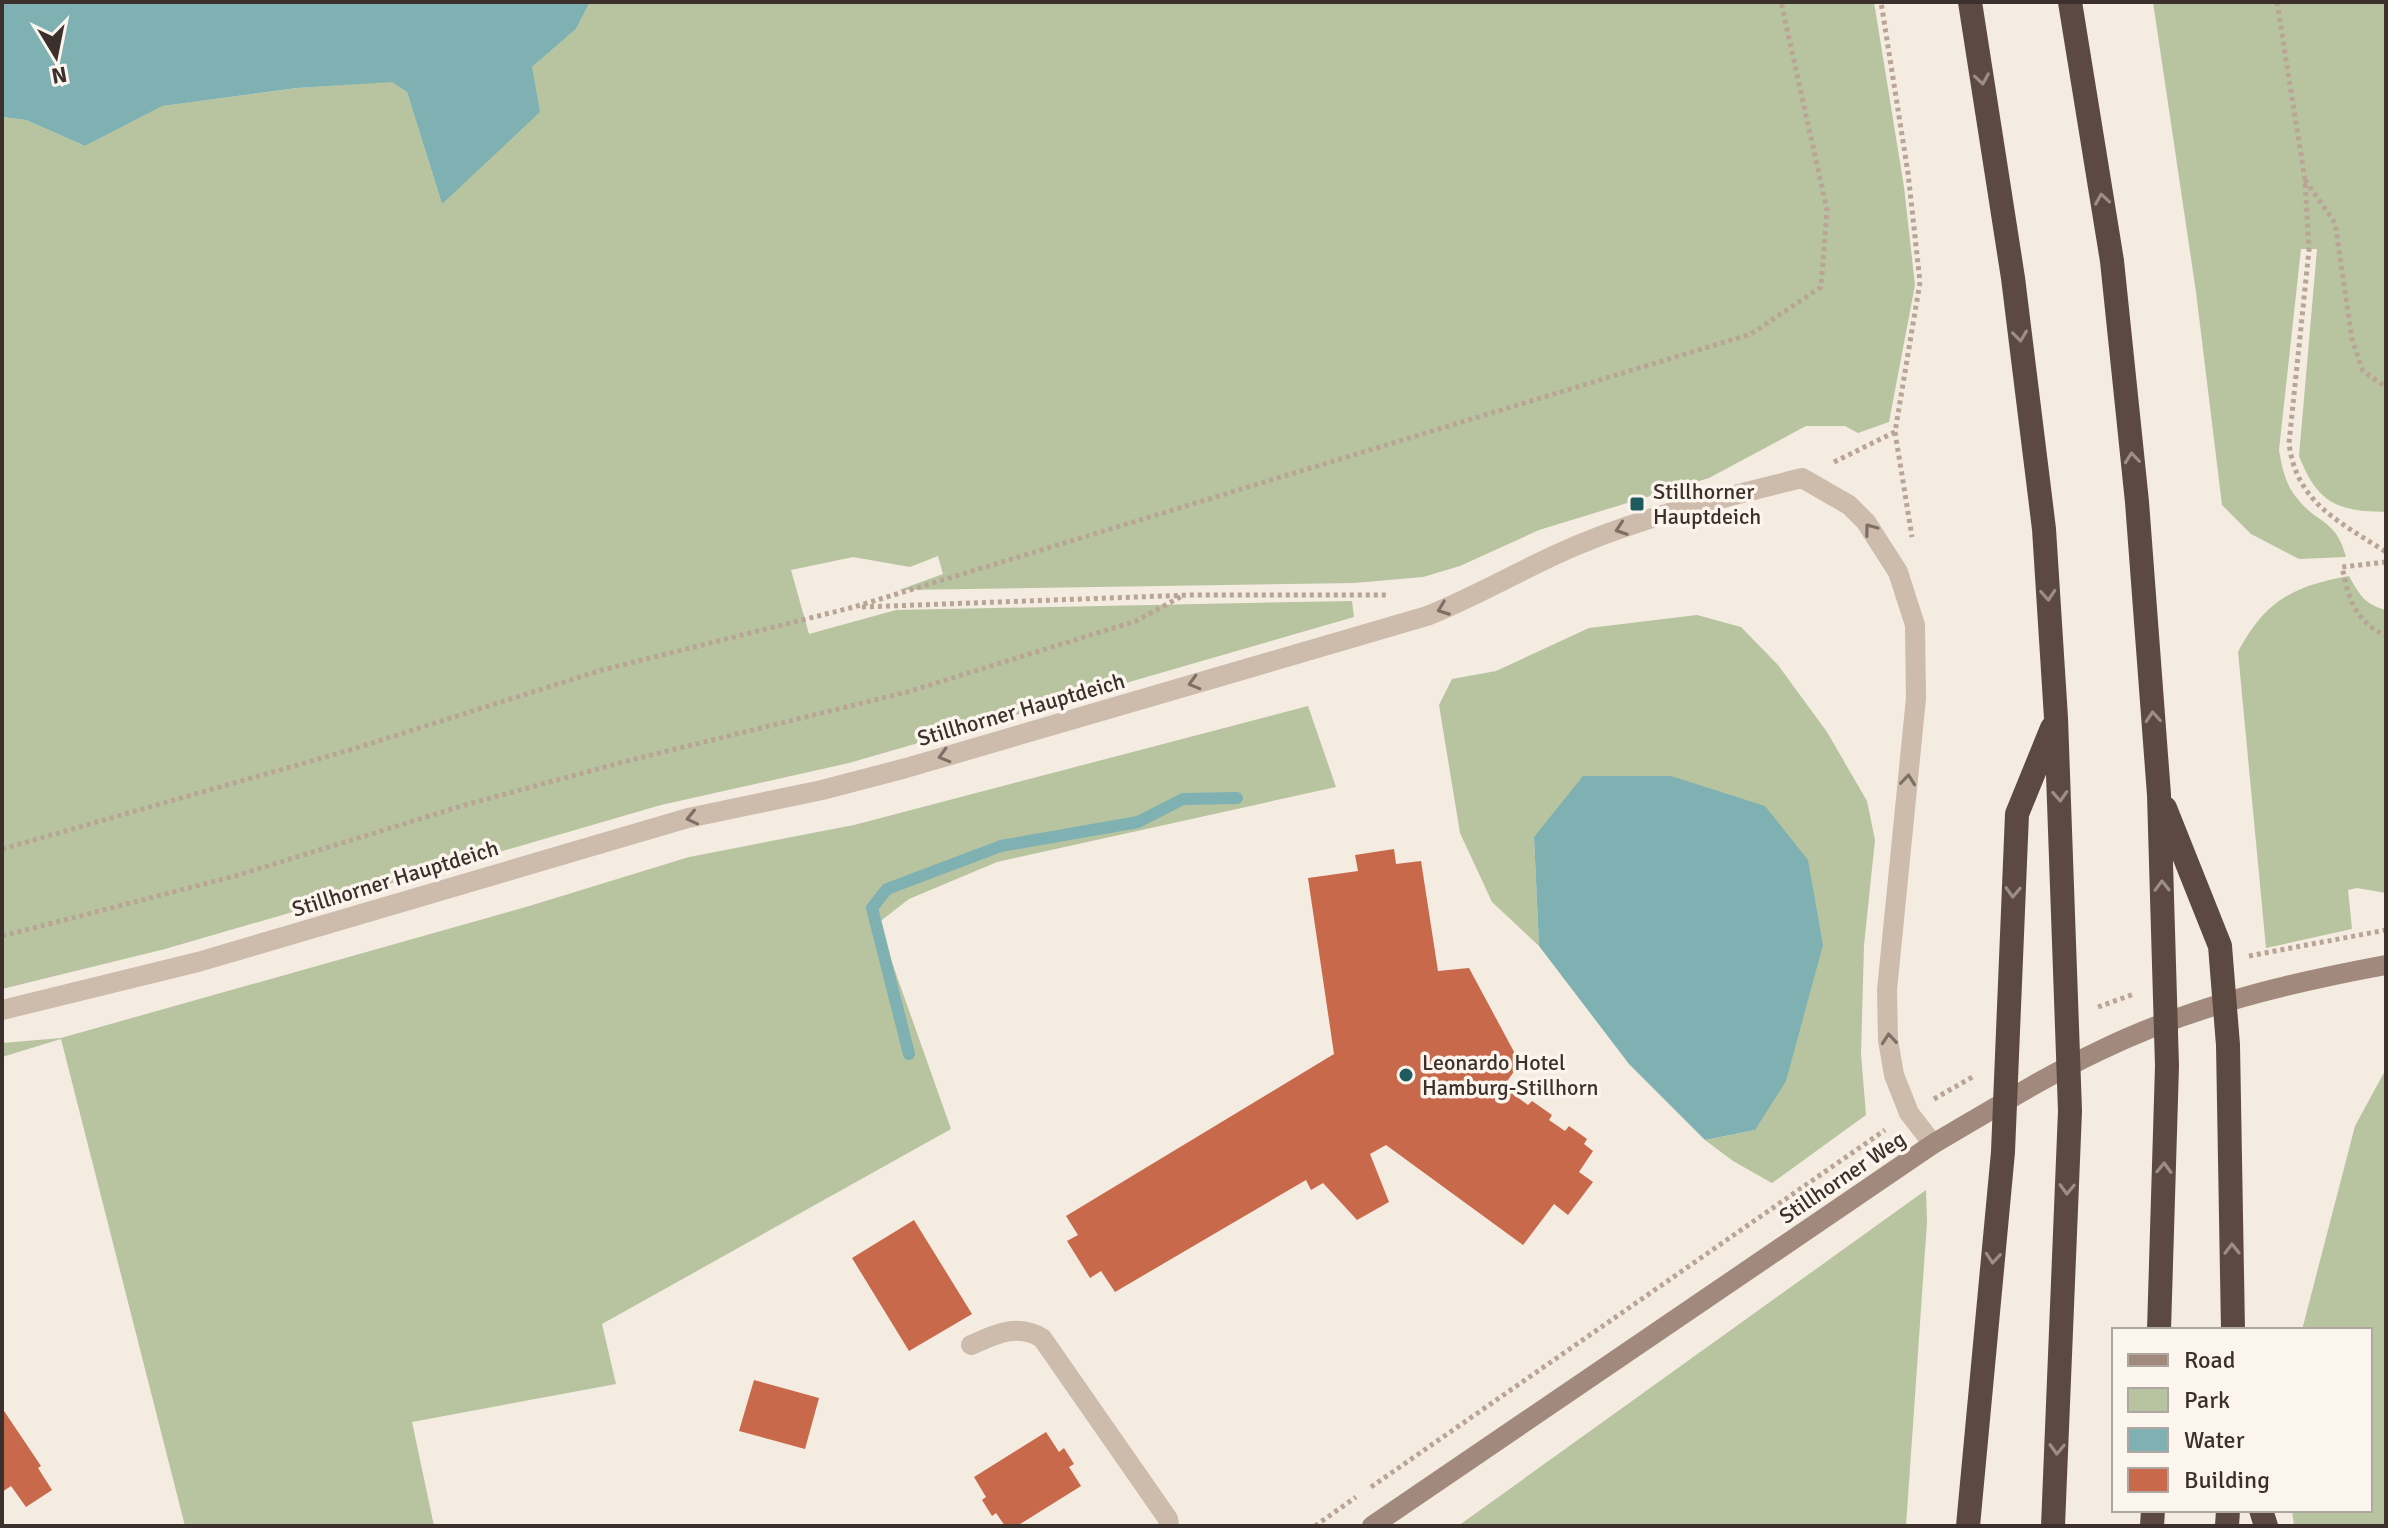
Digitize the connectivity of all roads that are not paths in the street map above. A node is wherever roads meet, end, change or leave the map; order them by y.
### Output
1 (1970, 2) edge
2 (2070, 2) edge
3 (2056, 718) junction
4 (2159, 795) junction
5 (2386, 965) edge
6 (2, 1010) edge
7 (1933, 1144) junction
8 (2159, 1328) edge
9 (2233, 1328) edge
10 (971, 1345) dead end
11 (1974, 1478) junction
12 (1169, 1526) edge
13 (1372, 1526) edge
14 (1959, 1526) edge
15 (1968, 1526) edge
16 (2053, 1526) edge

1 -> 3 highway
4 -> 2 highway
3 -> 11 highway
3 -> 16 highway
8 -> 4 highway
9 -> 4 highway
5 - 7 main road, Stillhorner Weg
7 -> 6 street, Stillhorner Hauptdeich
7 - 13 main road, Stillhorner Weg
10 - 12 street
11 - 14 highway
11 - 15 highway

